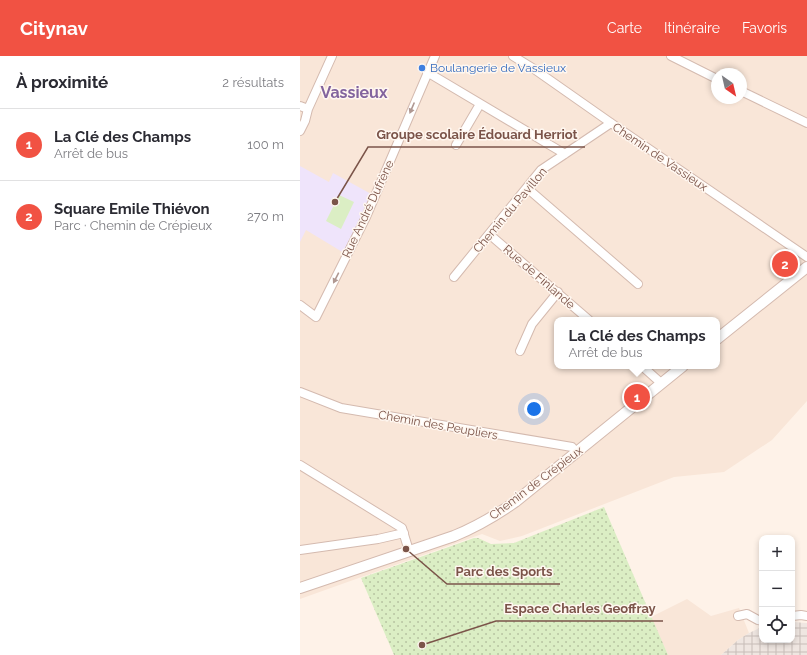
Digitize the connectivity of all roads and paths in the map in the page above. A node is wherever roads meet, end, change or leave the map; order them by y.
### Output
1 (332, 56) edge
2 (435, 56) edge
3 (513, 56) edge
4 (671, 56) edge
5 (428, 72) junction
6 (711, 76) edge
7 (747, 94) edge
8 (480, 104) junction
9 (304, 108) edge
10 (611, 123) junction
11 (807, 123) edge
12 (300, 131) edge
13 (456, 145) dead end
14 (565, 154) junction
15 (526, 188) junction
16 (489, 234) junction
17 (807, 257) edge
18 (807, 267) edge
19 (454, 276) dead end
20 (638, 284) dead end
21 (558, 292) junction
22 (300, 305) edge
23 (586, 317) edge
24 (720, 337) edge
25 (520, 351) dead end
26 (645, 369) edge
27 (679, 369) edge
28 (661, 383) junction
29 (300, 392) edge
30 (576, 452) junction
31 (300, 465) edge
32 (404, 533) junction
33 (300, 550) edge
34 (409, 551) junction
35 (300, 588) edge
36 (738, 616) dead end
37 (795, 616) edge
38 (807, 616) edge
39 (759, 620) edge

1 - 9 street
2 - 5 street, Rue André Dufrène
3 - 10 street, Chemin de Vassieux
4 - 6 street
5 - 8 street
5 -> 22 street, Rue André Dufrène
7 - 11 street
8 - 13 street
8 - 14 street
9 - 12 street
10 - 14 street, Chemin du Pavillon
10 - 17 street, Chemin de Vassieux
14 - 15 street, Chemin du Pavillon
15 - 16 street, Chemin du Pavillon
15 - 20 street
16 - 19 street, Chemin du Pavillon
16 - 21 street, Rue de Finlande
18 - 24 street
21 - 23 street, Rue de Finlande
21 - 25 street
26 - 28 street
27 - 28 street, Chemin de Crépieux
28 - 30 street, Chemin de Crépieux
29 - 30 street, Chemin des Peupliers
30 - 34 street, Chemin de Crépieux
31 - 32 street
32 - 33 street
32 - 34 street
34 - 35 street, Chemin de Crépieux
36 - 39 street
37 - 38 street

